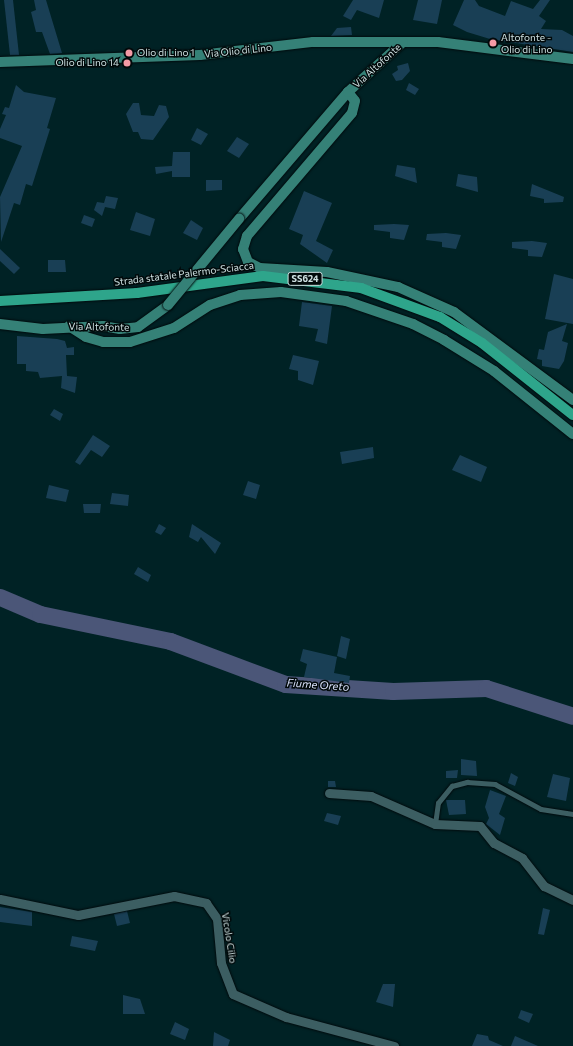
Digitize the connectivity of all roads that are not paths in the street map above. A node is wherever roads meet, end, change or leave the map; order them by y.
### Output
1 (403, 42) junction
2 (573, 59) edge
3 (0, 62) edge
4 (348, 92) junction
5 (0, 301) edge
6 (0, 324) edge
7 (69, 326) junction
8 (573, 400) edge
9 (573, 415) edge
10 (573, 434) edge
11 (330, 793) dead end
12 (573, 814) edge
13 (435, 824) junction
14 (0, 899) edge
15 (573, 900) edge
16 (394, 1046) edge

1 - 2 main road, Via Altofonte
1 - 3 main road, Via Olio di Lino
1 - 4 main road, Via Altofonte
4 - 7 main road, Via Altofonte, bridge
4 - 8 main road
5 - 9 main road, Strada statale Palermo-Sciacca / SS624
6 - 7 main road, Via Altofonte
7 - 10 main road
11 - 13 street
12 - 13 lane
13 - 15 street
14 - 16 street, Vicolo Cilio

